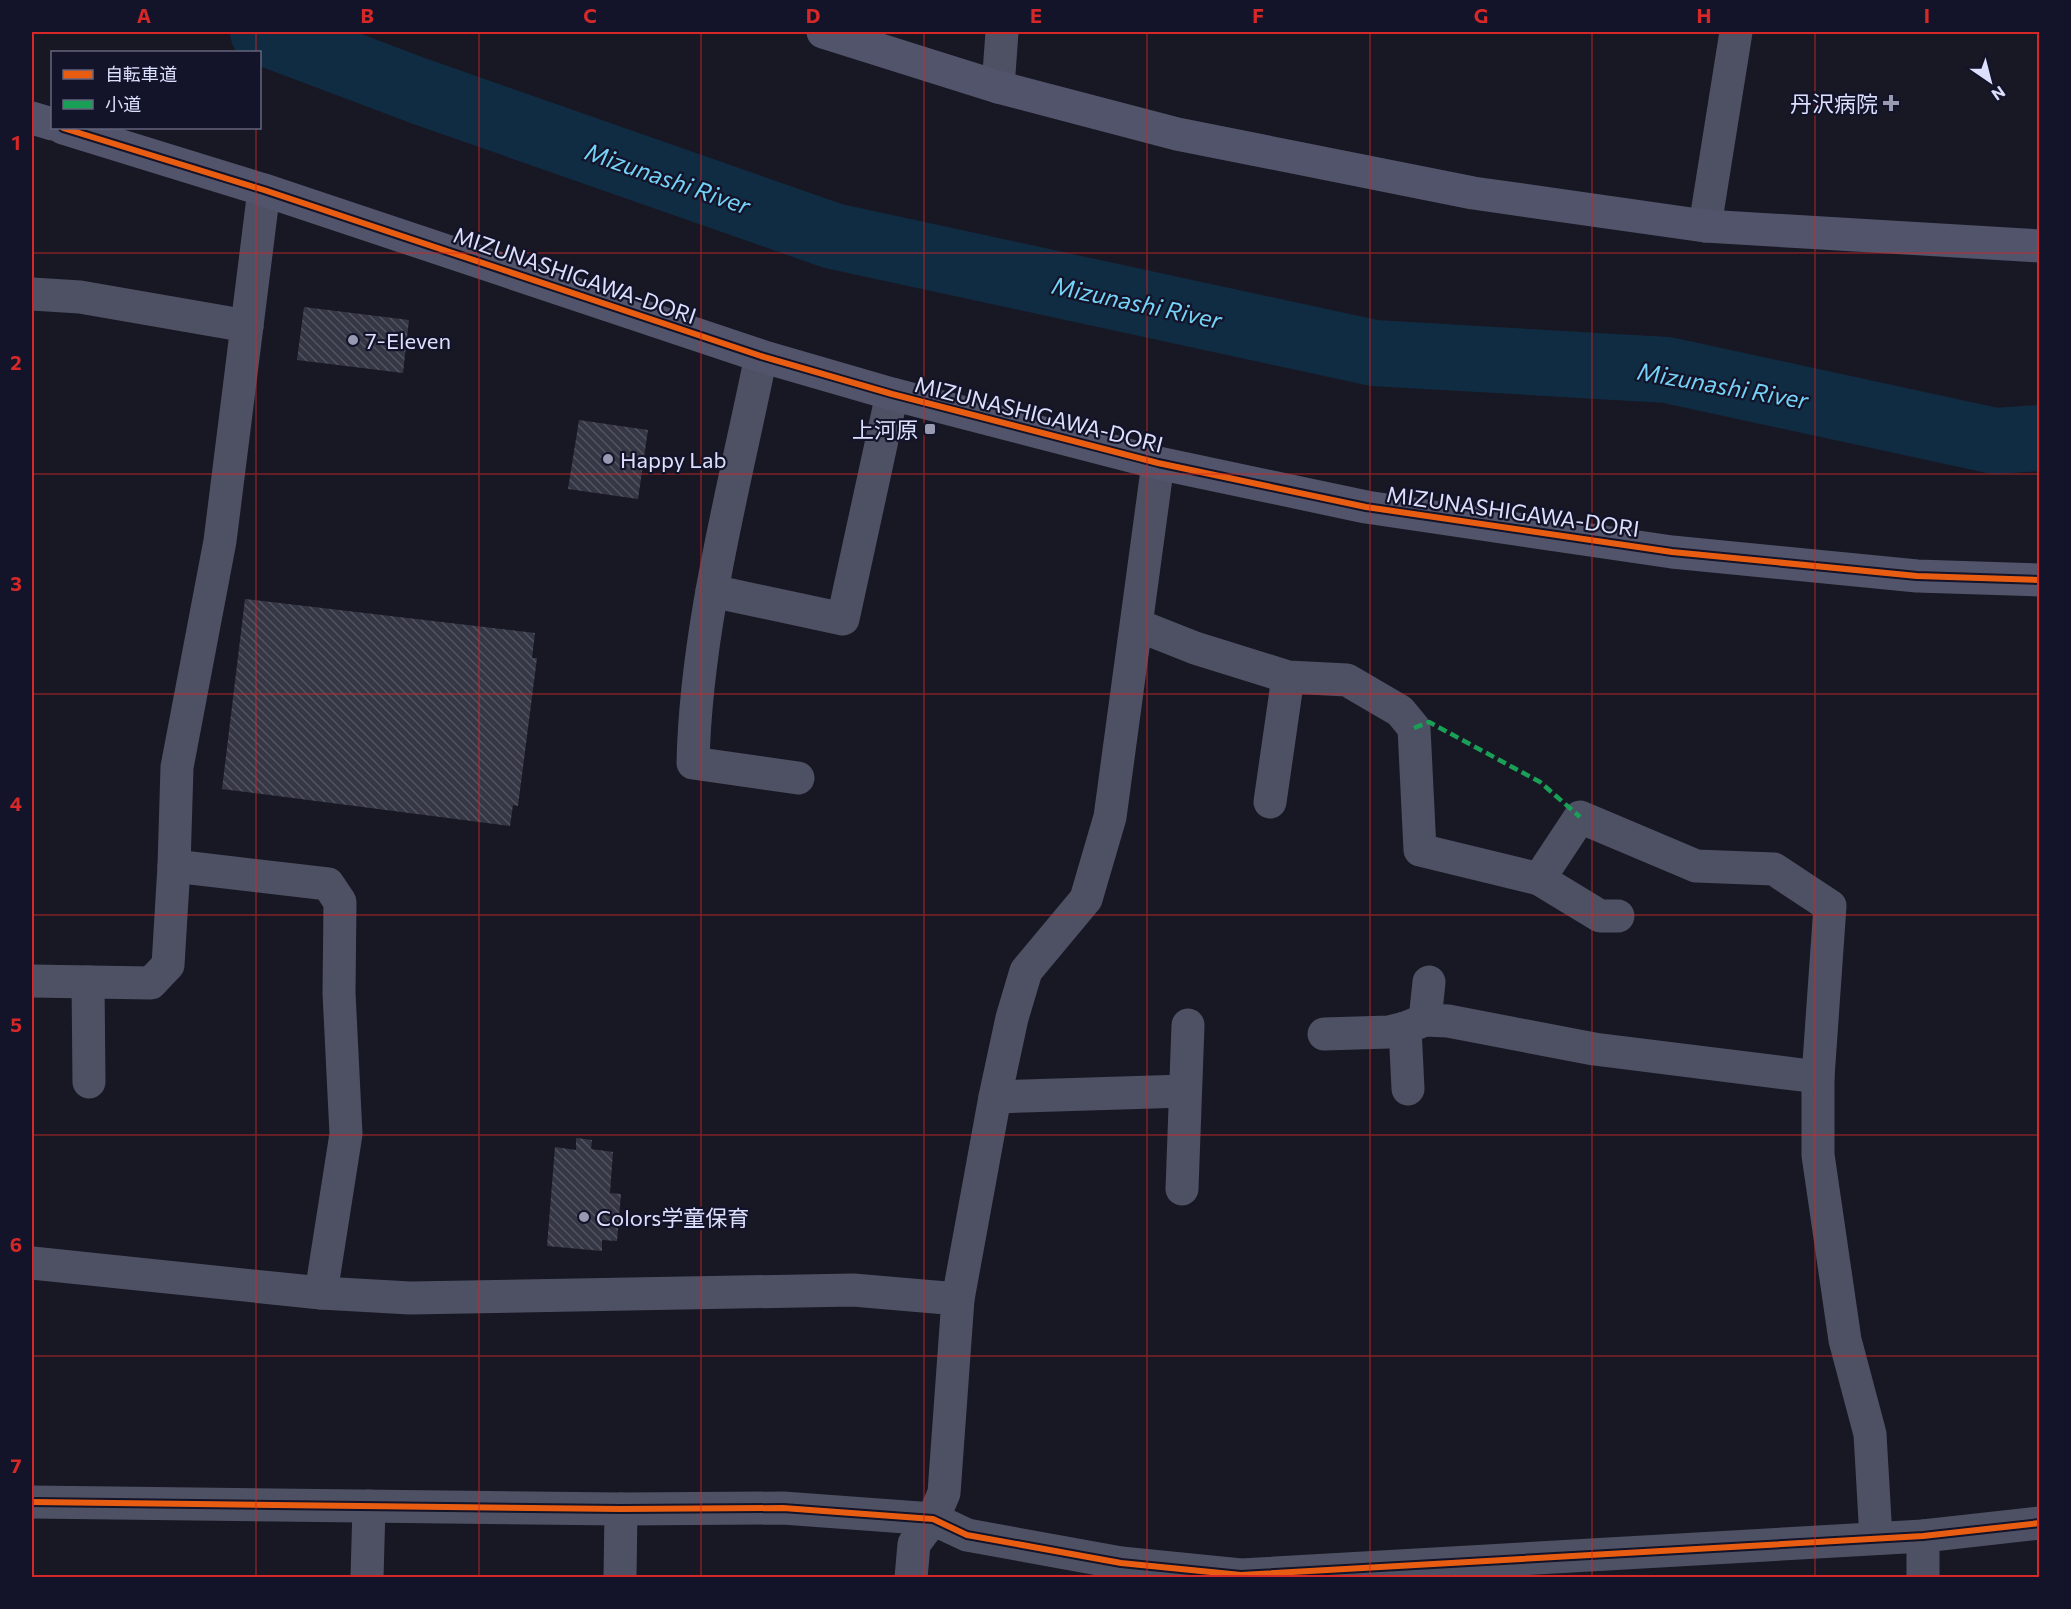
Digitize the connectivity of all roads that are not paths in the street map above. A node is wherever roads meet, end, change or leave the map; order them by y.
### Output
1 (824, 32) edge
2 (1002, 32) edge
3 (1736, 32) edge
4 (998, 87) junction
5 (32, 118) edge
6 (51, 124) edge
7 (66, 129) edge
8 (264, 190) junction
9 (1705, 226) junction
10 (2040, 246) edge
11 (32, 294) edge
12 (247, 326) junction
13 (761, 356) junction
14 (892, 394) junction
15 (1158, 463) junction
16 (2040, 580) edge
17 (712, 591) junction
18 (1137, 625) junction
19 (1288, 676) junction
20 (798, 778) dead end
21 (1270, 802) dead end
22 (174, 866) junction
23 (1539, 879) junction
24 (1618, 916) dead end
25 (32, 981) edge
26 (88, 982) junction
27 (1429, 982) dead end
28 (1415, 1024) junction
29 (1188, 1025) dead end
30 (1324, 1034) dead end
31 (1818, 1077) junction
32 (89, 1082) dead end
33 (1408, 1089) dead end
34 (1185, 1091) junction
35 (995, 1097) junction
36 (1182, 1189) dead end
37 (32, 1263) edge
38 (321, 1293) junction
39 (958, 1299) junction
40 (32, 1502) edge
41 (369, 1506) junction
42 (621, 1509) junction
43 (933, 1519) junction
44 (2040, 1523) edge
45 (1923, 1536) junction
46 (1876, 1538) junction
47 (1481, 1569) edge
48 (1120, 1570) edge
49 (367, 1578) edge
50 (620, 1578) edge
51 (911, 1578) edge
52 (1923, 1578) edge

1 - 4 street
2 - 4 street
3 - 9 street
4 - 9 street
5 - 6 street
7 - 8 street, MIZUNASHIGAWA-DORI
8 - 12 street
8 - 13 street, MIZUNASHIGAWA-DORI
9 - 10 street
11 - 12 street
12 - 22 street
13 - 14 street, MIZUNASHIGAWA-DORI
13 - 17 street
14 - 15 street, MIZUNASHIGAWA-DORI
14 - 17 street
15 - 16 street, MIZUNASHIGAWA-DORI
15 - 18 street
17 - 20 street
18 - 19 street
18 - 35 street
19 - 21 street
19 - 23 street
22 - 26 street
22 - 38 street
23 - 24 street
23 - 31 street
25 - 26 street
26 - 32 street
27 - 28 street
28 - 30 street
28 - 31 street
28 - 33 street
29 - 34 street
31 - 46 street
34 - 35 street
34 - 36 street
35 - 39 street
37 - 38 street
38 - 39 street
39 - 43 street
40 - 41 street
41 - 42 street
41 - 49 street
42 - 43 street
42 - 50 street
43 - 48 street
43 - 51 street
44 - 45 street
45 - 46 street
45 - 52 street
46 - 47 street
47 - 48 street

